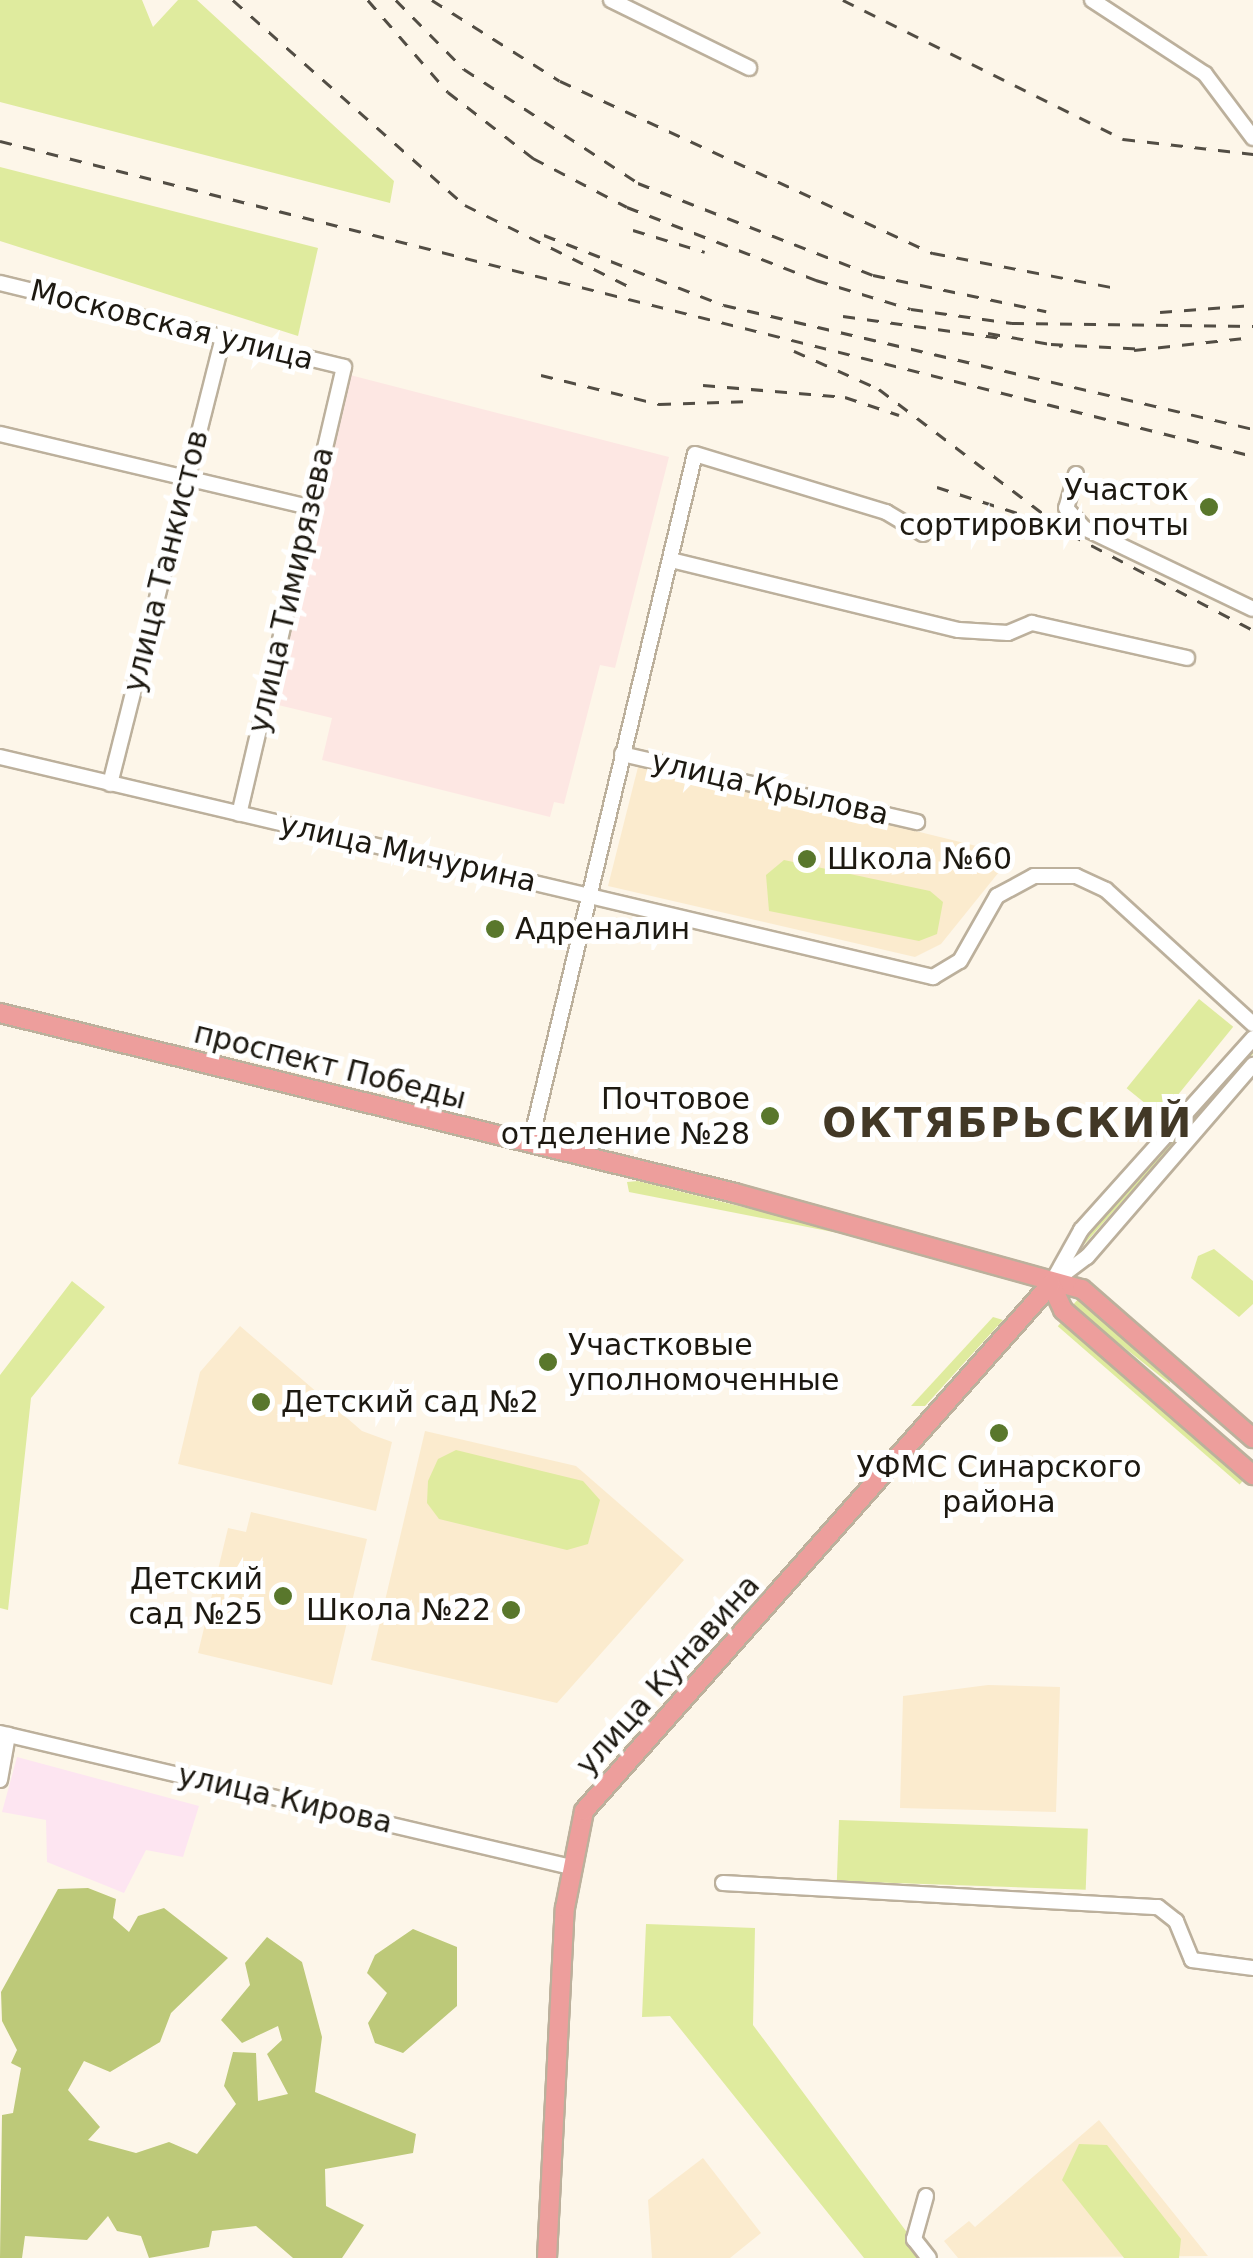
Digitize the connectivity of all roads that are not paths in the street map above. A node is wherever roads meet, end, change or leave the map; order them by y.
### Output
1 (611, 0) edge
2 (1092, 0) edge
3 (750, 68) dead end
4 (1253, 138) edge
5 (0, 283) edge
6 (223, 339) junction
7 (344, 366) joint
8 (0, 434) edge
9 (1076, 474) dead end
10 (186, 480) junction
11 (309, 507) junction
12 (923, 534) dead end
13 (671, 560) junction
14 (1253, 609) edge
15 (1187, 658) dead end
16 (622, 754) junction
17 (0, 756) edge
18 (110, 784) junction
19 (239, 814) junction
20 (917, 822) dead end
21 (591, 896) junction
22 (0, 1013) edge
23 (1253, 1024) edge
24 (1253, 1038) edge
25 (1253, 1065) edge
26 (530, 1144) junction
27 (1051, 1284) junction
28 (1188, 1381) junction
29 (1170, 1403) junction
30 (1253, 1438) edge
31 (1253, 1475) edge
32 (4, 1734) edge
33 (2, 1758) edge
34 (0, 1780) edge
35 (570, 1867) junction
36 (723, 1884) dead end
37 (1253, 1968) edge
38 (926, 2196) dead end
39 (546, 2258) edge
40 (929, 2258) edge

1 - 3 street
2 - 4 street
5 - 6 street, Московская улица
6 - 7 street, Московская улица
6 - 10 street, улица Танкистов
7 - 11 street, улица Тимирязева
8 - 10 street
9 - 14 street
10 - 11 street
10 - 18 street, улица Танкистов
11 - 19 street, улица Тимирязева
12 - 13 street
13 - 15 street
13 - 16 street
16 - 20 street, улица Крылова
16 - 21 street
17 - 18 street, улица Мичурина
18 - 19 street, улица Мичурина
19 - 21 street, улица Мичурина
21 - 23 street, улица Мичурина
21 - 26 street
22 - 26 main road, проспект Победы
24 - 27 street, улица Кунавина
25 - 27 street, улица Кунавина
26 - 27 main road, проспект Победы
27 - 28 main road, проспект Победы
27 - 29 main road
27 - 35 main road, улица Кунавина
28 - 29 street
28 - 30 main road, проспект Победы
29 - 31 main road
32 - 33 street
32 - 35 street, улица Кирова
33 - 34 street
35 - 39 main road, улица Кунавина
36 - 37 street
38 - 40 street

